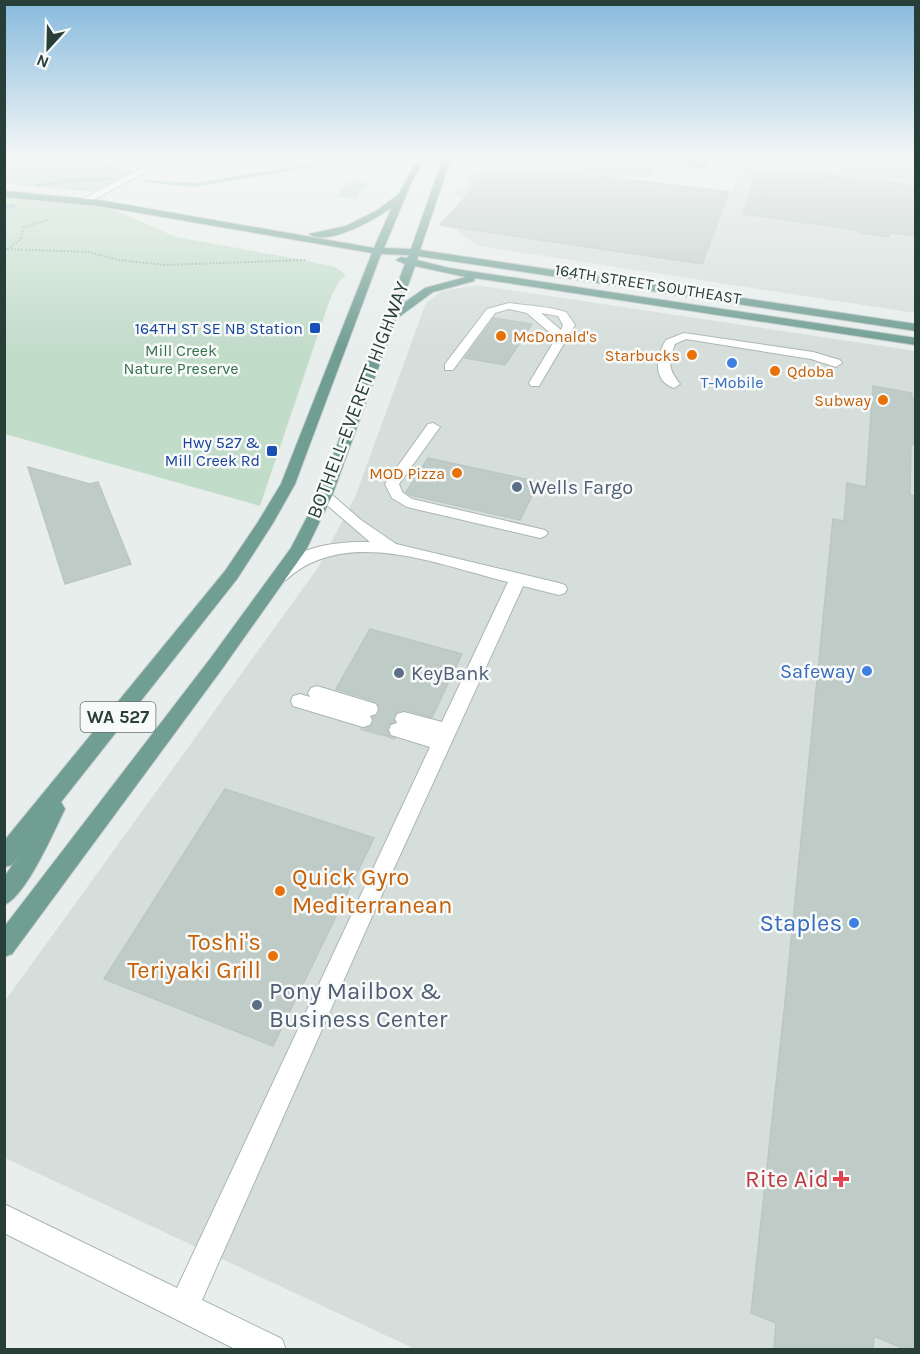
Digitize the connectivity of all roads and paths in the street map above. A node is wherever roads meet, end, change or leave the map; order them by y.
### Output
1 (47, 221) edge
2 (199, 221) edge
3 (365, 221) edge
4 (390, 221) edge
5 (426, 221) edge
6 (249, 230) junction
7 (6, 249) edge
8 (377, 251) junction
9 (415, 252) junction
10 (314, 260) dead end
11 (411, 264) junction
12 (516, 281) junction
13 (531, 310) junction
14 (390, 318) junction
15 (915, 328) edge
16 (562, 337) junction
17 (915, 342) edge
18 (836, 363) dead end
19 (449, 367) dead end
20 (535, 383) dead end
21 (674, 384) dead end
22 (433, 427) dead end
23 (325, 496) junction
24 (540, 533) dead end
25 (391, 548) junction
26 (278, 578) junction
27 (518, 579) junction
28 (558, 589) dead end
29 (303, 696) dead end
30 (366, 714) tunnel mouth
31 (401, 724) tunnel mouth
32 (444, 737) junction
33 (71, 778) junction
34 (4, 858) edge
35 (4, 895) edge
36 (4, 946) edge
37 (4, 1218) edge
38 (184, 1307) junction
39 (270, 1350) edge

1 - 7 path
2 - 6 main road
3 - 6 main road
4 - 8 main road, BOTHELL-EVERETT HIGHWAY / WA 527
5 - 9 main road, BOTHELL-EVERETT HIGHWAY / WA 527
6 - 8 main road
7 - 10 path
8 - 9 main road, 164TH STREET SOUTHEAST
8 - 11 main road, 164TH STREET SOUTHEAST
8 - 33 main road, BOTHELL-EVERETT HIGHWAY / WA 527
9 - 11 main road, BOTHELL-EVERETT HIGHWAY / WA 527
9 - 15 main road, 164TH STREET SOUTHEAST
11 - 12 main road, 164TH STREET SOUTHEAST
11 - 14 main road, BOTHELL-EVERETT HIGHWAY / WA 527
12 - 14 main road
12 - 17 main road, 164TH STREET SOUTHEAST
13 - 16 street
13 - 16 street
13 - 19 street
14 - 23 main road, BOTHELL-EVERETT HIGHWAY / WA 527
16 - 20 street
18 - 21 street
22 - 24 street
23 - 25 street
23 - 26 main road, BOTHELL-EVERETT HIGHWAY / WA 527
25 - 26 street
25 - 27 street
26 - 36 main road, BOTHELL-EVERETT HIGHWAY / WA 527
27 - 28 street
27 - 32 street
29 - 30 street
31 - 32 street
32 - 38 street
33 - 34 main road, BOTHELL-EVERETT HIGHWAY / WA 527
33 - 35 main road
37 - 38 street
38 - 39 street

